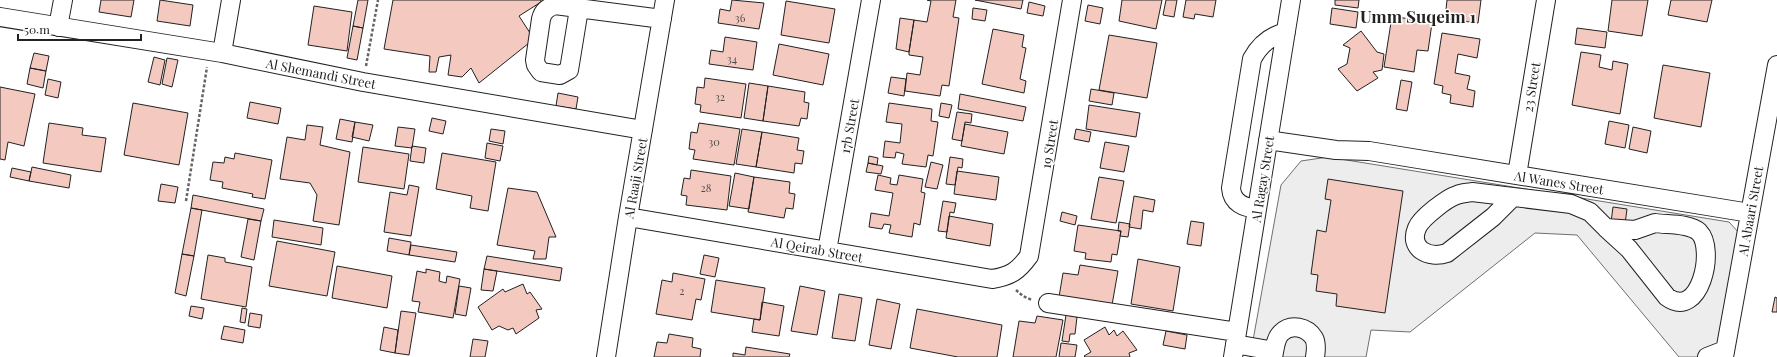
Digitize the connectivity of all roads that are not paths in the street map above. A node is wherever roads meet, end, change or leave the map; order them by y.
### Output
1 (63, 0) edge
2 (231, 0) edge
3 (665, 0) edge
4 (871, 0) edge
5 (1072, 0) edge
6 (1291, 0) edge
7 (1546, 0) edge
8 (579, 9) dead end
9 (0, 16) edge
10 (662, 19) junction
11 (58, 27) junction
12 (1286, 32) junction
13 (216, 52) junction
14 (1777, 65) edge
15 (643, 130) junction
16 (1269, 134) junction
17 (1517, 175) junction
18 (1557, 181) junction
19 (1481, 193) junction
20 (1513, 197) junction
21 (1555, 201) junction
22 (1257, 208) junction
23 (1750, 213) junction
24 (628, 217) junction
25 (1493, 217) junction
26 (1606, 228) junction
27 (1635, 230) junction
28 (1629, 249) junction
29 (827, 251) junction
30 (1006, 277) joint
31 (1048, 303) road end
32 (1235, 344) edge
33 (1724, 353) edge
34 (1274, 354) edge
35 (606, 357) edge
36 (1315, 357) edge
37 (1707, 357) edge

1 - 11 street
2 - 13 street
3 - 10 street, Al Raaji Street
4 - 29 street, 17b Street
5 - 30 street, 19 Street
6 - 12 street, Al Ragay Street
7 - 17 street, 23 Street
8 - 10 street
9 - 11 street, Al Shemandi Street
10 - 15 street, Al Raaji Street
11 - 13 street, Al Shemandi Street
12 - 16 street, Al Ragay Street
12 - 22 street
13 - 15 street, Al Shemandi Street
14 - 23 street, Al Abaari Street
15 - 24 street, Al Raaji Street
16 - 17 street, Al Wanes Street
16 - 22 street, Al Ragay Street
17 - 18 street, Al Wanes Street
18 - 21 street
18 - 23 street, Al Wanes Street
19 - 20 street
19 - 25 street
19 - 25 street
20 - 21 street
20 - 25 street
21 - 26 street
22 - 32 street, Al Ragay Street
23 - 33 street, Al Abaari Street
24 - 29 street, Al Qeirab Street
24 - 35 street, Al Raaji Street
26 - 27 street
26 - 28 street
27 - 28 street
27 - 28 street
29 - 30 street, Al Qeirab Street
31 - 32 street
32 - 34 street
33 - 37 street
34 - 36 street

